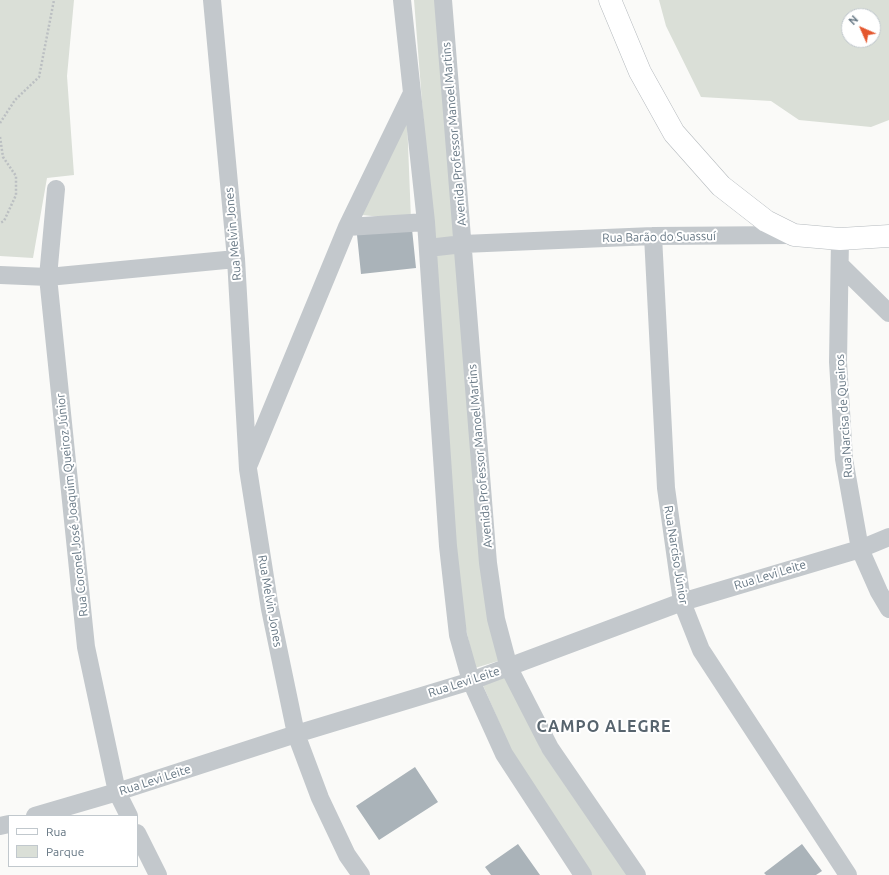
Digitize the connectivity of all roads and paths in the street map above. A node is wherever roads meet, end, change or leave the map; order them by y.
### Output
1 (54, 0) edge
2 (212, 0) edge
3 (402, 0) edge
4 (443, 0) edge
5 (610, 0) edge
6 (412, 93) junction
7 (0, 123) edge
8 (0, 137) edge
9 (56, 189) dead end
10 (426, 222) junction
11 (0, 223) edge
12 (347, 227) junction
13 (794, 235) junction
14 (653, 236) junction
15 (889, 236) edge
16 (840, 239) junction
17 (462, 244) junction
18 (428, 248) junction
19 (236, 259) junction
20 (840, 265) junction
21 (0, 275) edge
22 (48, 277) junction
23 (889, 313) edge
24 (248, 469) junction
25 (889, 537) edge
26 (860, 549) junction
27 (682, 602) junction
28 (889, 609) edge
29 (509, 668) junction
30 (471, 681) junction
31 (296, 734) junction
32 (117, 792) junction
33 (38, 815) edge
34 (128, 815) edge
35 (138, 835) edge
36 (158, 875) edge
37 (361, 875) edge
38 (583, 875) edge
39 (637, 875) edge
40 (848, 875) edge

1 - 7 path
2 - 19 street, Rua Melvin Jones
3 - 6 street
4 - 17 street, Avenida Professor Manoel Martins
5 - 13 main road
6 - 10 street
6 - 12 street
8 - 11 path
9 - 22 street, Rua Coronel José Joaquim Queiroz Júnior
10 - 12 street
10 - 18 street
12 - 24 street
13 - 14 street, Rua Barão do Suassuí
13 - 16 main road, Rua Barão do Suassuí
14 - 17 street, Rua Barão do Suassuí
14 - 27 street, Rua Narciso Júnior
15 - 16 main road, Rua Barão do Suassuí
16 - 20 street, Rua Narcisa de Queiros
17 - 18 street, Rua Barão do Suassuí
17 - 29 street, Avenida Professor Manoel Martins
18 - 30 street
19 - 22 street
19 - 24 street, Rua Melvin Jones
20 - 23 street
20 - 26 street, Rua Narcisa de Queiros
21 - 22 street
22 - 32 street, Rua Coronel José Joaquim Queiroz Júnior
24 - 31 street, Rua Melvin Jones
25 - 26 street, Rua Levi Leite
26 - 27 street, Rua Levi Leite
26 - 28 street, Rua Narcisa de Queiros
27 - 29 street, Rua Levi Leite
27 - 40 street, Rua Narciso Júnior
29 - 30 street, Rua Levi Leite
29 - 39 street, Avenida Professor Manoel Martins
30 - 31 street, Rua Levi Leite
30 - 38 street
31 - 32 street, Rua Levi Leite
31 - 37 street, Rua Melvin Jones
32 - 33 street, Rua Levi Leite
32 - 34 street, Rua Coronel José Joaquim Queiroz Júnior
35 - 36 street

